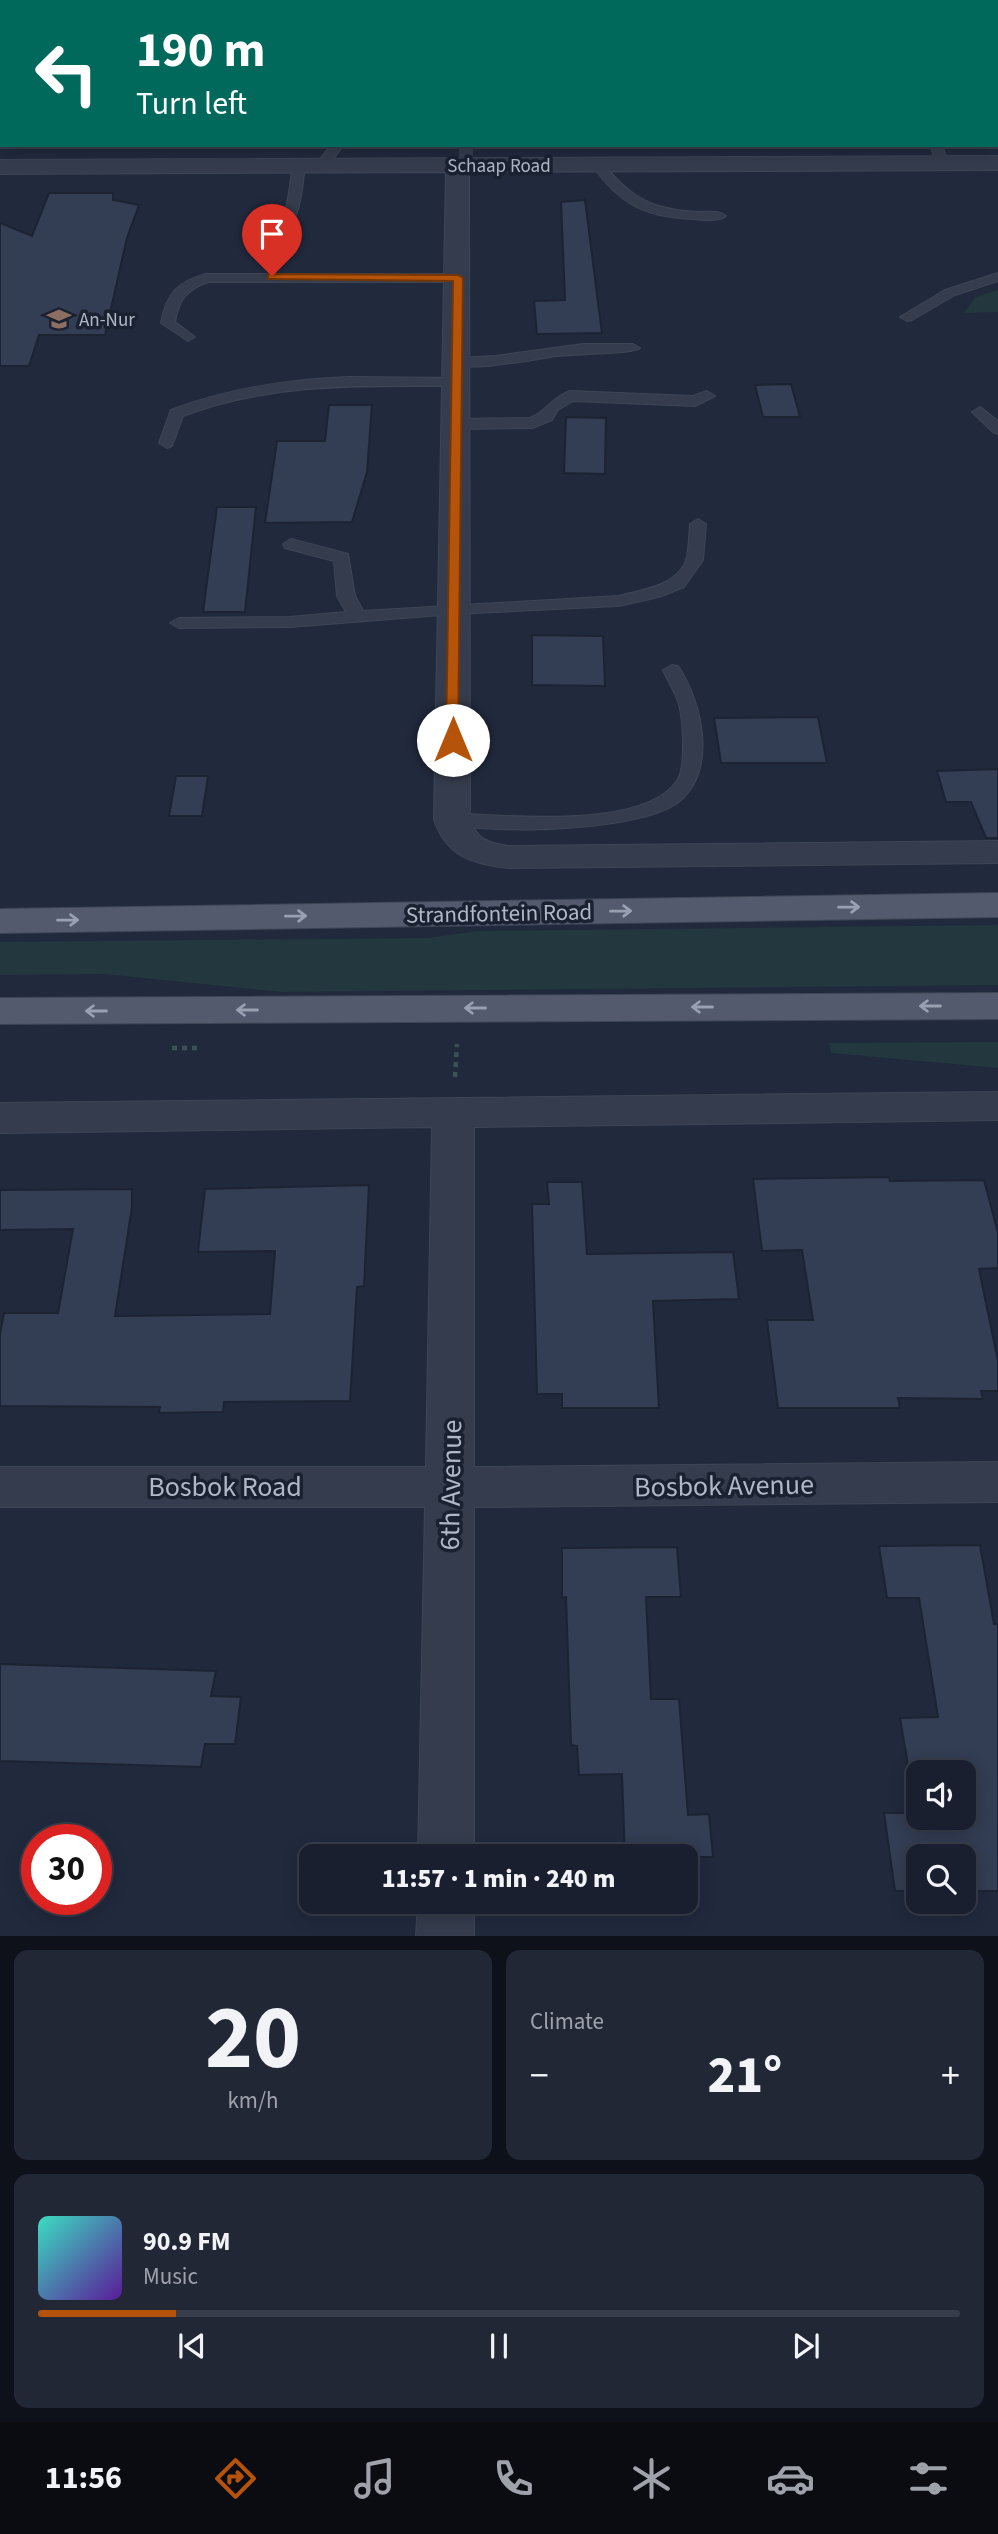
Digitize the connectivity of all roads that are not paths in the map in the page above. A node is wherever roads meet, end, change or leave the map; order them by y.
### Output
1 (335, 147) edge
2 (939, 154) edge
3 (463, 159) edge
4 (998, 163) edge
5 (597, 165) junction
6 (310, 166) junction
7 (0, 167) edge
8 (719, 216) dead end
9 (259, 239) dead end
10 (998, 277) edge
11 (458, 278) junction
12 (907, 317) dead end
13 (188, 337) dead end
14 (633, 348) dead end
15 (457, 372) junction
16 (707, 396) dead end
17 (980, 412) dead end
18 (457, 424) junction
19 (998, 429) edge
20 (167, 443) dead end
21 (698, 524) dead end
22 (290, 544) dead end
23 (454, 609) junction
24 (357, 616) junction
25 (180, 623) dead end
26 (672, 670) dead end
27 (459, 832) junction
28 (998, 852) edge
29 (998, 905) edge
30 (0, 921) edge
31 (998, 1006) edge
32 (0, 1012) edge
33 (998, 1106) edge
34 (453, 1113) junction
35 (0, 1118) edge
36 (998, 1482) edge
37 (0, 1487) edge
38 (450, 1487) junction
39 (446, 1844) edge
40 (446, 1914) edge
41 (446, 1936) edge

1 - 6 lane
2 - 4 street, Schaap Road
2 - 5 street, Schaap Road
3 - 5 street, Schaap Road
3 - 6 street, Schaap Road
3 - 11 street
5 - 8 lane
6 - 7 street, Schaap Road
6 - 9 lane
10 - 12 lane
11 - 13 lane
11 - 15 street
14 - 15 lane
15 - 18 street
15 - 20 lane
16 - 18 lane
17 - 19 lane
18 - 23 street
21 - 23 lane
22 - 24 lane
23 - 24 lane
23 - 27 street
24 - 25 lane
26 - 27 lane
27 - 28 street
30 -> 29 main road, Strandfontein Road
31 -> 32 main road
33 - 34 street
34 - 35 street
34 - 38 street, 6th Avenue
36 - 38 street, Bosbok Avenue
37 - 38 street, Bosbok Road
38 - 39 street, 6th Avenue
40 - 41 street

